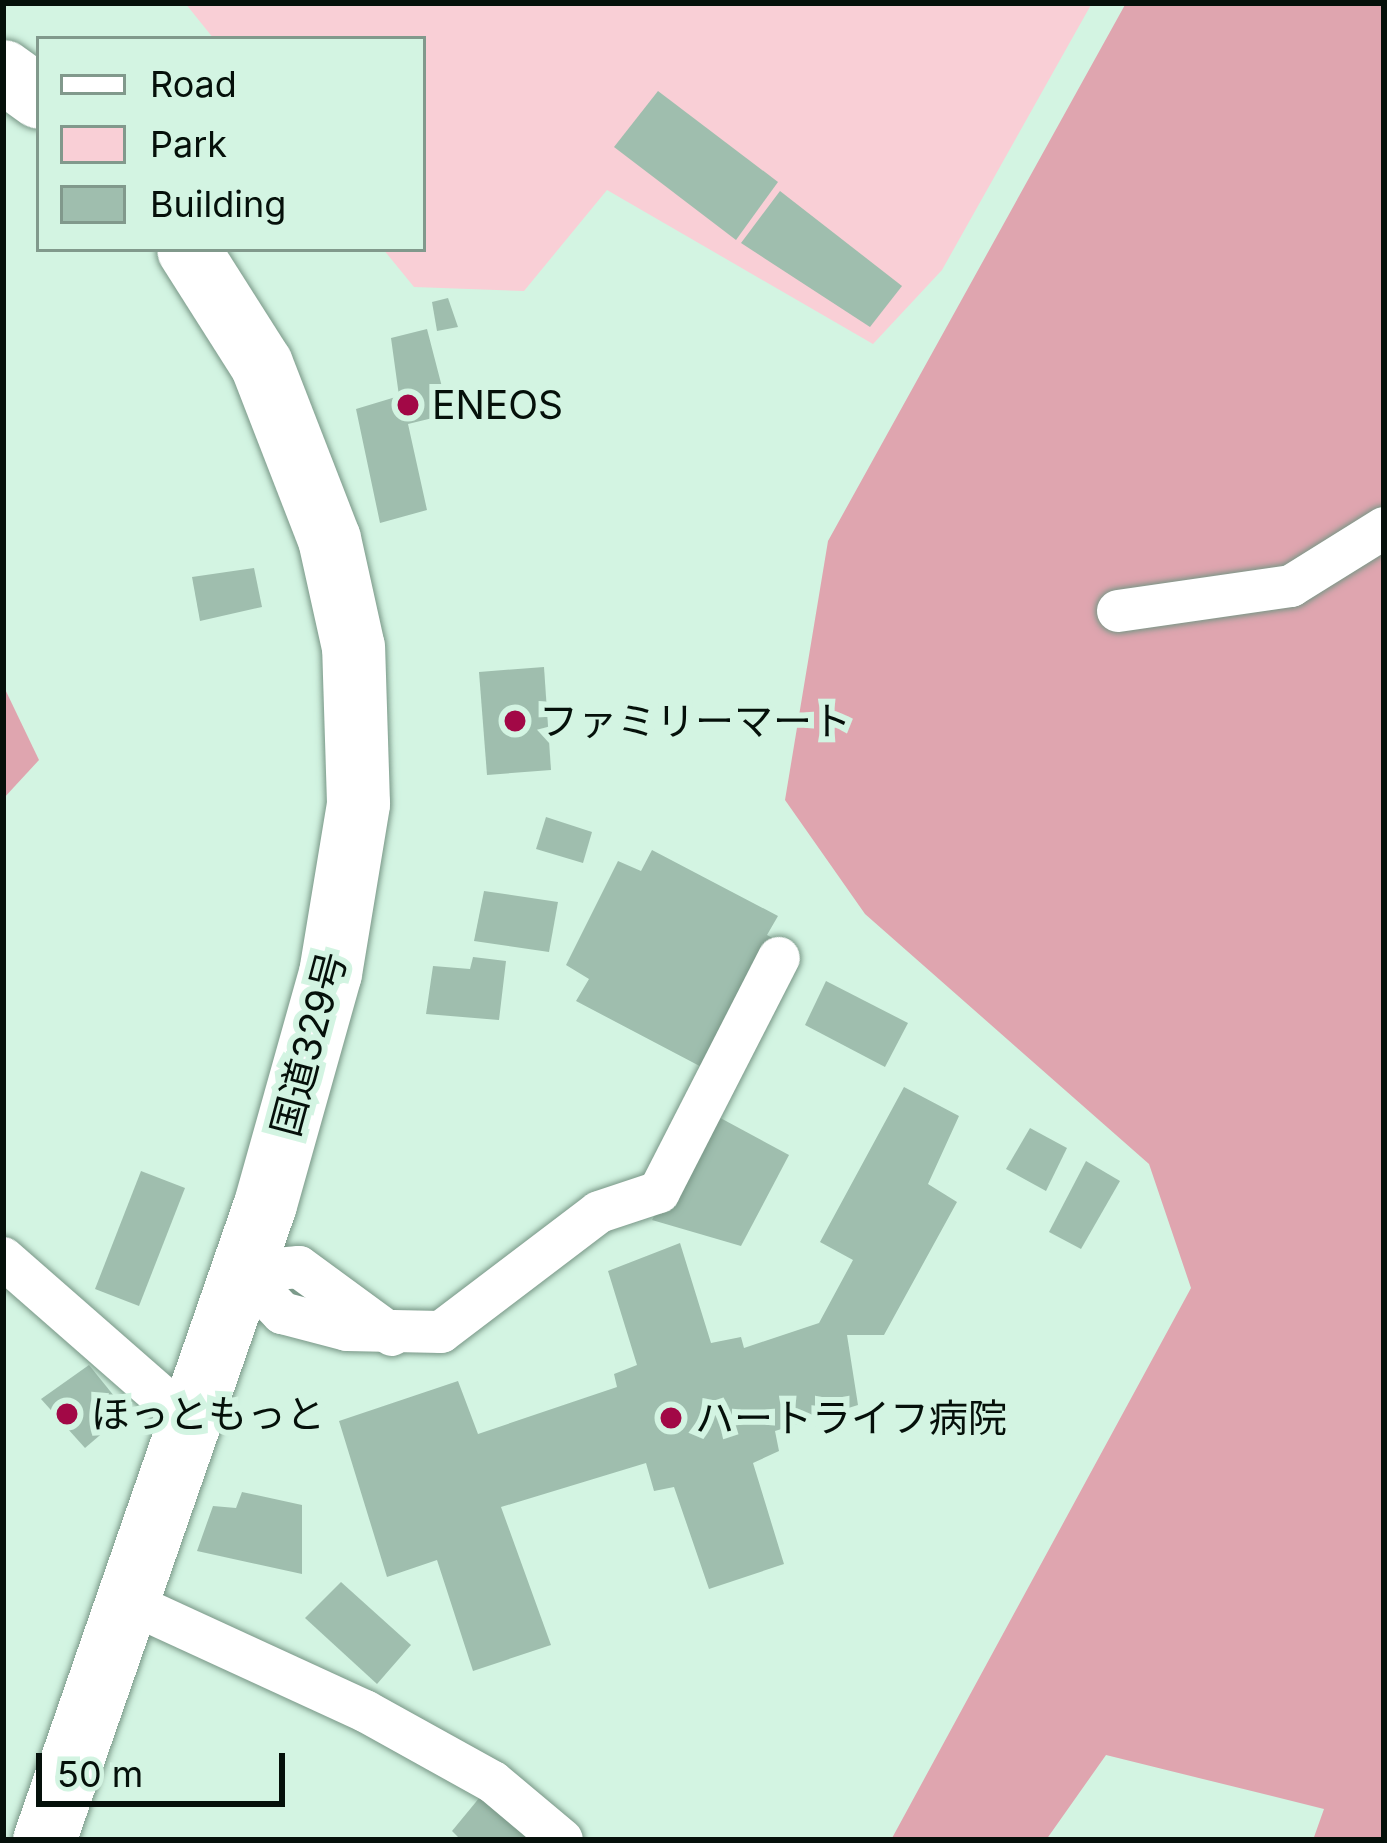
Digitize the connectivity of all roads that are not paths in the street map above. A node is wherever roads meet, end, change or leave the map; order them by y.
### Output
1 (3, 71) edge
2 (36, 95) edge
3 (190, 252) edge
4 (1384, 528) edge
5 (1118, 611) dead end
6 (779, 958) dead end
7 (3, 1258) edge
8 (243, 1272) junction
9 (194, 1425) junction
10 (130, 1603) junction
11 (44, 1840) edge
12 (562, 1840) edge

1 - 2 highway
3 - 8 highway, 国道329号
4 - 5 street
6 - 8 street
7 - 9 street
8 - 9 highway, 国道329号
9 - 10 highway, 国道329号
10 - 11 highway, 国道329号
10 - 12 street

